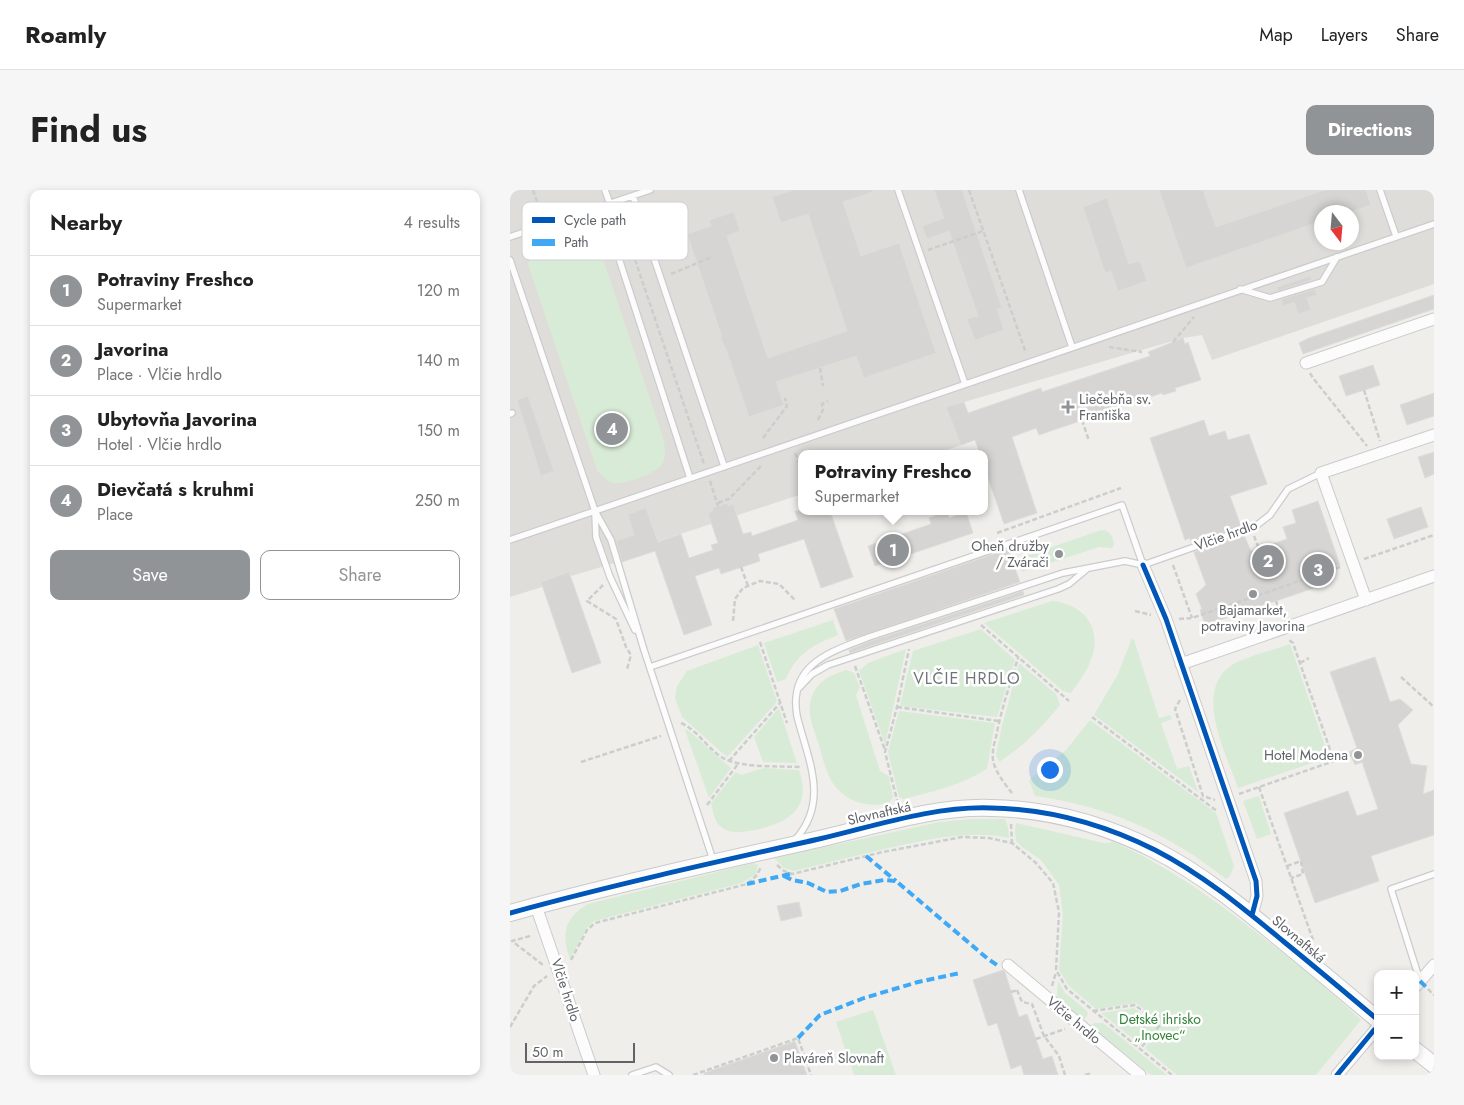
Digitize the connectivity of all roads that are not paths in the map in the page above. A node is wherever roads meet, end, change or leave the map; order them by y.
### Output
1 (605, 190) edge
2 (650, 190) edge
3 (898, 190) edge
4 (1019, 190) edge
5 (1380, 190) edge
6 (633, 196) junction
7 (609, 202) edge
8 (616, 202) edge
9 (635, 202) edge
10 (1434, 224) edge
11 (522, 234) edge
12 (1396, 236) junction
13 (510, 238) edge
14 (1337, 257) junction
15 (510, 260) edge
16 (619, 260) edge
17 (655, 260) edge
18 (1240, 289) junction
19 (1434, 319) edge
20 (1072, 347) junction
21 (1306, 363) road end
22 (964, 384) junction
23 (1434, 435) edge
24 (724, 466) junction
25 (1321, 473) junction
26 (690, 478) junction
27 (595, 511) junction
28 (510, 540) edge
29 (1143, 565) junction
30 (1091, 567) junction
31 (1434, 576) edge
32 (1366, 600) junction
33 (644, 650) junction
34 (1181, 664) junction
35 (650, 667) junction
36 (796, 691) junction
37 (790, 845) junction
38 (714, 862) junction
39 (1434, 874) edge
40 (536, 906) junction
41 (510, 913) edge
42 (1252, 915) junction
43 (1434, 964) edge
44 (1008, 965) road end
45 (1421, 986) edge
46 (1374, 1017) edge
47 (1374, 1032) edge
48 (1419, 1054) edge
49 (1434, 1065) edge
50 (594, 1075) edge
51 (632, 1075) edge
52 (668, 1075) edge
53 (1140, 1075) edge
54 (1337, 1075) edge

1 - 7 lane
2 - 6 lane
3 - 22 lane
4 - 20 lane
5 - 12 lane
6 - 8 lane
6 - 9 lane
10 - 12 lane
11 - 13 lane
12 - 14 lane
14 - 18 lane
14 - 18 lane
15 - 27 lane
16 - 26 lane
17 - 24 lane
18 - 20 lane
19 - 21 street
20 - 22 lane
22 - 24 lane
23 - 25 street, Vlčie hrdlo
24 - 26 lane
25 - 29 lane, Vlčie hrdlo
25 - 32 street
26 - 27 lane
27 - 28 lane
27 - 33 lane
27 - 33 lane
29 - 30 lane
29 - 34 street
29 - 35 lane
30 - 36 lane
30 - 36 lane
31 - 32 street
32 - 34 street
33 - 35 lane
34 - 42 street
35 - 38 lane
36 - 37 lane
37 - 38 main road, Slovnaftská
37 - 42 main road, Slovnaftská
38 - 40 main road, Slovnaftská
39 - 45 lane
40 - 41 main road, Slovnaftská
40 - 50 street, Vlčie hrdlo
42 - 46 main road, Slovnaftská
43 - 45 street
44 - 53 street, Vlčie hrdlo
47 - 54 street
48 - 49 main road
51 - 52 lane

